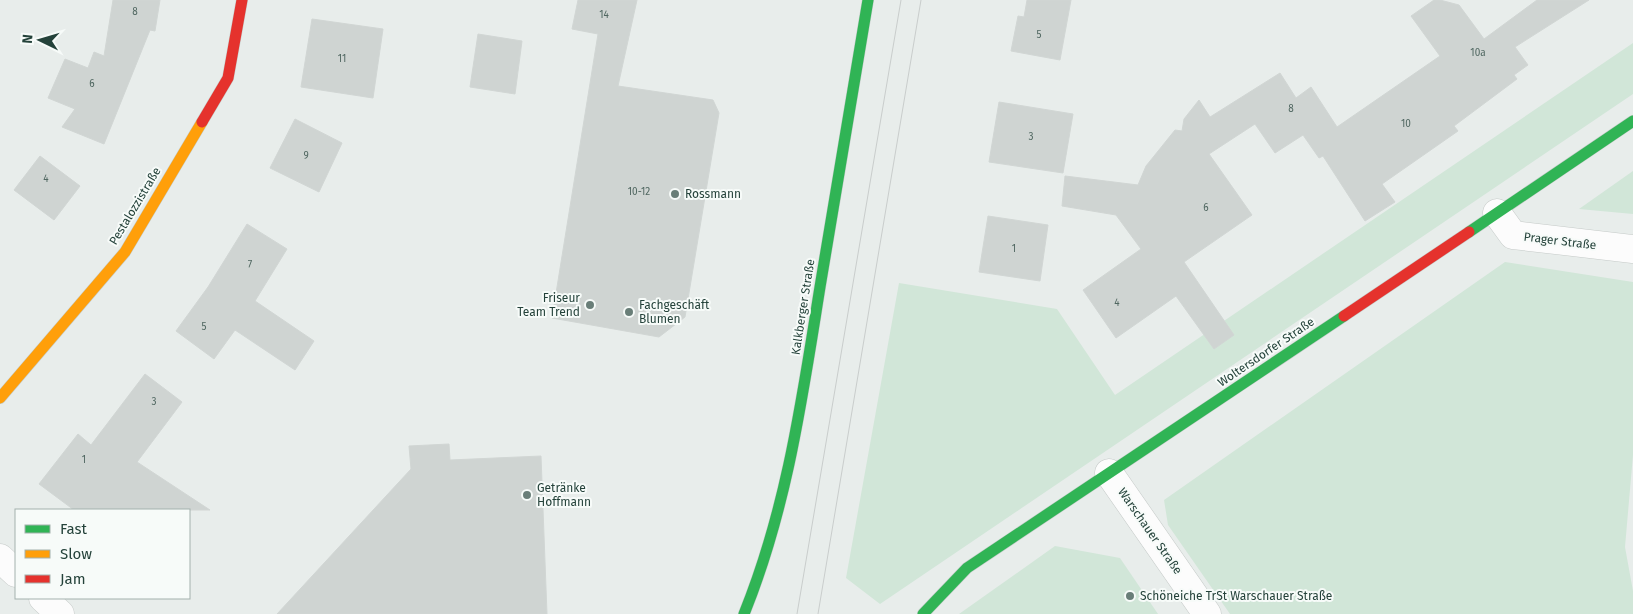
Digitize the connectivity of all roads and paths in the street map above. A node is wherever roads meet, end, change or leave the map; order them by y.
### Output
1 (242, 0) edge
2 (868, 0) edge
3 (1633, 121) edge
4 (1497, 214) junction
5 (1633, 249) edge
6 (0, 398) edge
7 (1109, 473) junction
8 (0, 558) edge
9 (15, 572) edge
10 (44, 599) edge
11 (60, 614) edge
12 (744, 614) edge
13 (923, 614) edge
14 (1207, 614) edge

1 - 6 street, Pestalozzistraße
2 - 12 street, Kalkberger Straße
3 - 4 street, Woltersdorfer Straße
4 - 5 street, Prager Straße
4 - 7 street, Woltersdorfer Straße
7 - 13 street, Woltersdorfer Straße
7 - 14 street, Warschauer Straße
8 - 9 street
10 - 11 street

